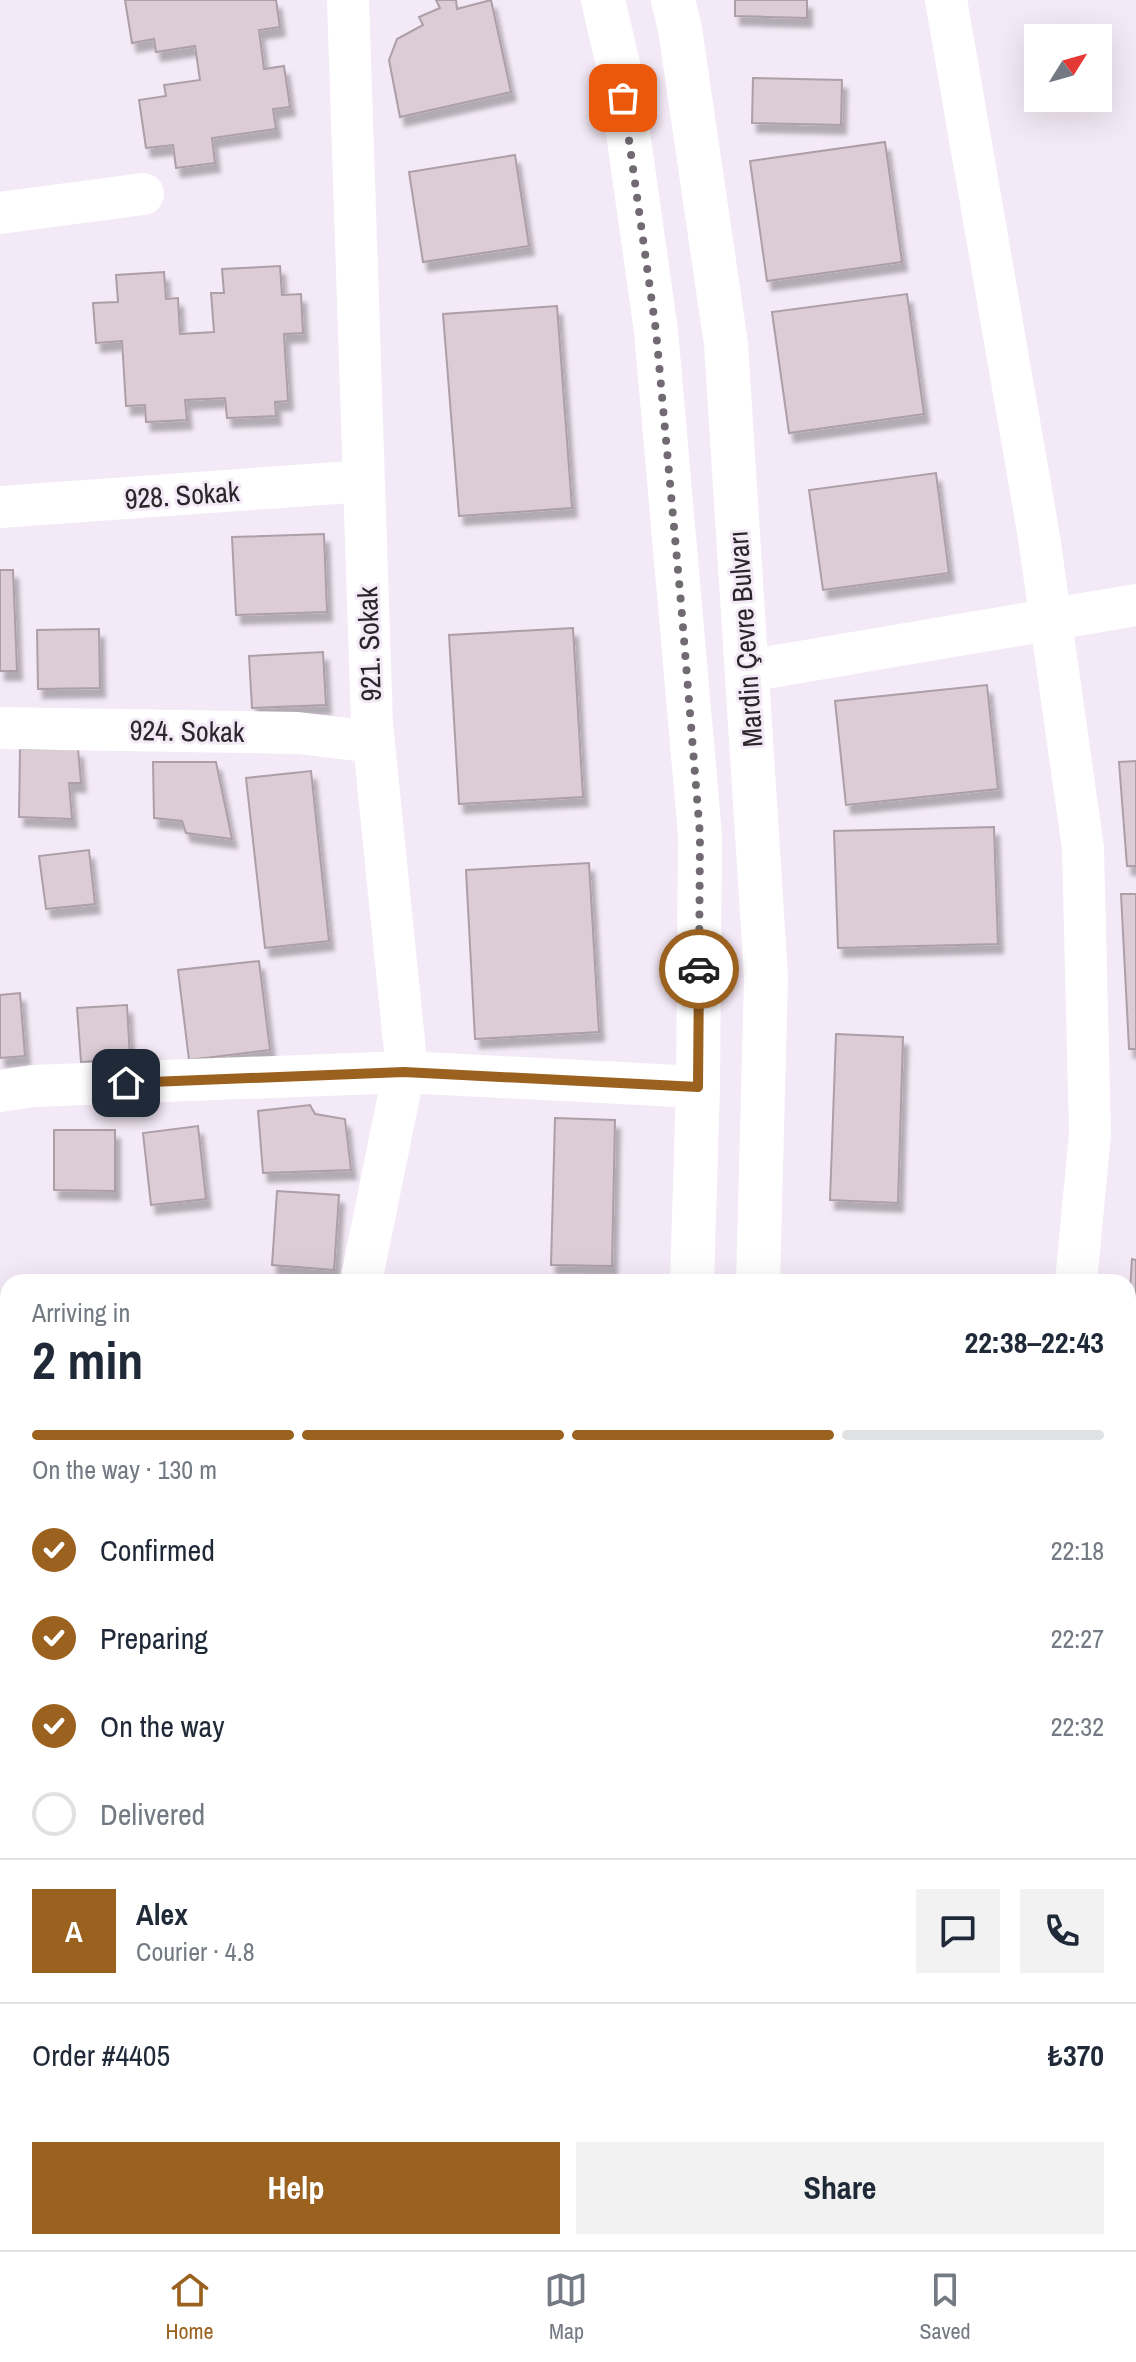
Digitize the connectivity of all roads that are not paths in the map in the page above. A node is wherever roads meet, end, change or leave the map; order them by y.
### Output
1 (348, 0) edge
2 (603, 0) edge
3 (673, 0) edge
4 (946, 0) edge
5 (143, 194) dead end
6 (0, 213) edge
7 (364, 481) junction
8 (0, 507) edge
9 (1136, 605) edge
10 (1051, 622) junction
11 (747, 671) junction
12 (0, 728) edge
13 (373, 742) junction
14 (404, 1072) junction
15 (698, 1087) junction
16 (0, 1091) edge
17 (363, 1274) edge
18 (692, 1274) edge
19 (758, 1274) edge
20 (1077, 1274) edge

1 - 7 street, 921. Sokak
2 - 15 main road
3 - 11 main road, Mardin Çevre Bulvarı
4 - 10 street
5 - 6 street
7 - 8 street, 928. Sokak
7 - 13 street, 921. Sokak
9 - 10 street
10 - 11 street
10 - 20 street
11 - 19 main road, Mardin Çevre Bulvarı
12 - 13 street, 924. Sokak
13 - 14 street, 921. Sokak
14 - 15 street
14 - 16 street
14 - 17 street, 921. Sokak
15 - 18 main road

